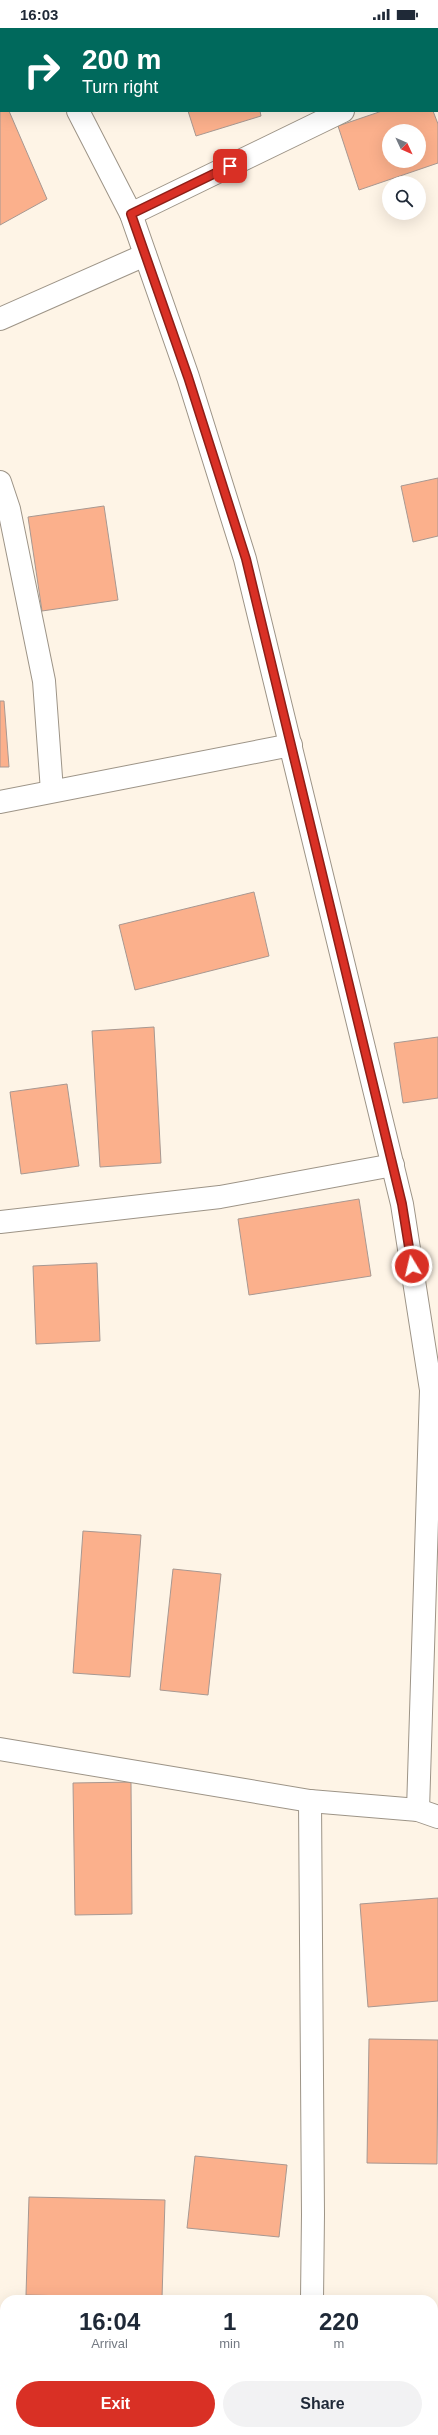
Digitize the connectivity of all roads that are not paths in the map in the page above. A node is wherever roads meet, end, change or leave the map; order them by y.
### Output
1 (79, 112) edge
2 (341, 112) edge
3 (131, 214) junction
4 (145, 255) junction
5 (0, 319) edge
6 (0, 482) edge
7 (291, 745) junction
8 (52, 792) junction
9 (0, 802) edge
10 (393, 1165) junction
11 (0, 1222) edge
12 (0, 1749) edge
13 (310, 1801) junction
14 (418, 1810) junction
15 (438, 1817) edge
16 (312, 2295) edge

1 - 3 street
2 - 3 street
3 - 4 street
4 - 5 street
4 - 7 street
6 - 8 street
7 - 8 street
7 - 10 street
8 - 9 street
10 - 11 street
10 - 14 street
12 - 13 street
13 - 14 street
13 - 16 street
14 - 15 street

